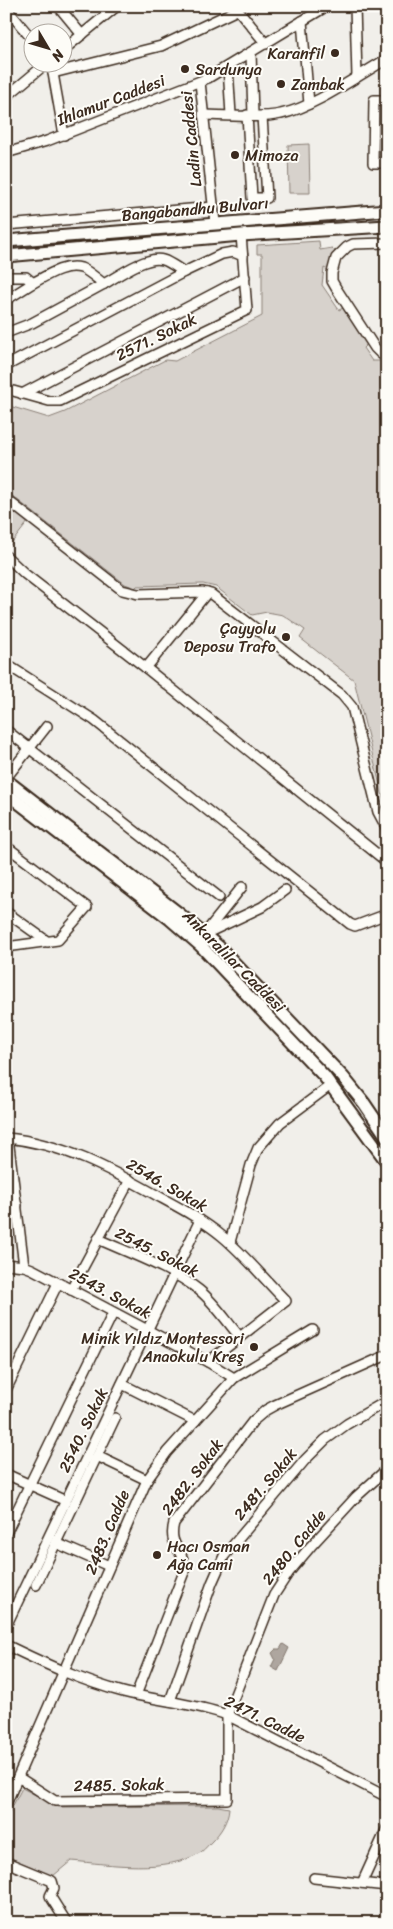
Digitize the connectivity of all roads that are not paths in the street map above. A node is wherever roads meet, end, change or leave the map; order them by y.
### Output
1 (58, 6) edge
2 (117, 6) edge
3 (327, 6) edge
4 (355, 6) edge
5 (6, 8) edge
6 (236, 8) edge
7 (302, 21) junction
8 (22, 27) edge
9 (82, 35) junction
10 (72, 43) edge
11 (266, 44) junction
12 (251, 53) junction
13 (387, 59) edge
14 (228, 67) junction
15 (37, 72) edge
16 (53, 73) joint
17 (357, 77) junction
18 (200, 82) junction
19 (6, 97) edge
20 (387, 100) edge
21 (309, 104) junction
22 (203, 115) junction
23 (231, 115) junction
24 (254, 115) junction
25 (64, 135) junction
26 (6, 153) edge
27 (387, 163) edge
28 (213, 207) junction
29 (387, 210) edge
30 (215, 223) junction
31 (6, 225) edge
32 (387, 226) edge
33 (242, 235) junction
34 (6, 241) edge
35 (387, 243) edge
36 (6, 256) edge
37 (243, 256) junction
38 (184, 272) junction
39 (245, 277) junction
40 (6, 278) edge
41 (33, 283) junction
42 (104, 284) junction
43 (6, 300) edge
44 (6, 333) edge
45 (387, 355) edge
46 (6, 366) edge
47 (6, 389) edge
48 (22, 394) junction
49 (6, 499) edge
50 (6, 556) edge
51 (207, 593) junction
52 (6, 664) edge
53 (146, 668) junction
54 (47, 726) dead end
55 (6, 730) edge
56 (29, 748) junction
57 (6, 779) edge
58 (6, 792) edge
59 (387, 829) edge
60 (6, 846) edge
61 (387, 862) edge
62 (242, 887) dead end
63 (285, 890) dead end
64 (219, 896) dead end
65 (6, 912) edge
66 (387, 914) edge
67 (204, 934) junction
68 (48, 942) junction
69 (6, 947) edge
70 (387, 1059) edge
71 (387, 1077) edge
72 (342, 1078) junction
73 (331, 1085) junction
74 (387, 1137) edge
75 (7, 1138) edge
76 (387, 1162) edge
77 (130, 1180) junction
78 (6, 1205) edge
79 (17, 1205) junction
80 (200, 1220) junction
81 (98, 1239) junction
82 (230, 1242) junction
83 (6, 1264) edge
84 (24, 1266) junction
85 (174, 1274) junction
86 (58, 1283) junction
87 (71, 1290) junction
88 (113, 1313) junction
89 (148, 1330) junction
90 (313, 1330) dead end
91 (240, 1337) junction
92 (387, 1355) edge
93 (208, 1362) junction
94 (234, 1378) junction
95 (122, 1384) junction
96 (6, 1390) edge
97 (387, 1401) edge
98 (115, 1418) dead end
99 (195, 1421) junction
100 (98, 1456) junction
101 (387, 1469) edge
102 (6, 1474) edge
103 (83, 1475) junction
104 (146, 1480) junction
105 (30, 1484) junction
106 (66, 1501) junction
107 (6, 1533) edge
108 (56, 1542) junction
109 (109, 1566) junction
110 (36, 1585) dead end
111 (6, 1626) edge
112 (6, 1645) edge
113 (64, 1673) junction
114 (136, 1695) junction
115 (170, 1701) junction
116 (227, 1715) junction
117 (18, 1777) junction
118 (387, 1797) edge
119 (6, 1804) edge
120 (387, 1828) edge
121 (6, 1862) edge
122 (314, 1878) dead end
123 (362, 1883) junction
124 (387, 1886) edge
125 (67, 1923) edge

1 - 9 street
2 - 9 street
3 - 7 street, Ihlamur Caddesi
4 - 17 street
5 - 8 street
6 - 11 street
6 - 16 street
7 - 11 street, Ihlamur Caddesi
7 - 21 street
9 - 10 street
11 - 12 street, Ihlamur Caddesi
12 - 14 street, Ihlamur Caddesi
12 - 24 street
13 - 17 street
14 - 18 street, Ihlamur Caddesi
14 - 23 street
15 - 19 street
16 - 25 street
17 - 21 street
18 - 22 street, Ladin Caddesi
18 - 25 street, Ihlamur Caddesi
20 - 27 street
21 - 24 street
22 - 23 street
22 - 28 street, Ladin Caddesi
23 - 24 street
24 - 24 street
25 - 26 street, Ihlamur Caddesi
28 - 30 street, Ladin Caddesi
28 - 31 street
29 - 30 main road, Bangabandhu Bulvarı
30 - 34 main road, Bangabandhu Bulvarı
32 - 33 main road, Bangabandhu Bulvarı
33 - 36 main road, Bangabandhu Bulvarı
33 - 37 street, 2571. Sokak
35 - 45 street
37 - 38 street
37 - 39 street, 2571. Sokak
38 - 42 street
38 - 46 street
39 - 48 street
39 - 48 street, 2571. Sokak
40 - 41 street
41 - 42 street
41 - 43 street
42 - 44 street
47 - 48 street, 2571. Sokak
49 - 51 street
50 - 53 street
51 - 53 street
51 - 59 street
52 - 66 street
53 - 61 street
54 - 56 street
55 - 56 street
56 - 57 street
56 - 64 street
57 - 67 main road, Ankaralılar Caddesi
58 - 73 main road, Ankaralılar Caddesi
60 - 68 street
62 - 67 street
63 - 67 street
65 - 68 street
67 - 72 main road, Ankaralılar Caddesi
68 - 69 street
70 - 71 street
72 - 73 main road
72 - 74 main road, Ankaralılar Caddesi
73 - 76 main road, Ankaralılar Caddesi
73 - 82 street
75 - 77 street, 2546. Sokak
75 - 79 street
77 - 80 street, 2546. Sokak
77 - 81 street
78 - 79 street
79 - 84 street
80 - 82 street, 2546. Sokak
80 - 85 street, 2540. Sokak
81 - 85 street, 2545. Sokak
81 - 87 street
82 - 91 street, 2546. Sokak
83 - 84 street
84 - 86 street, 2543. Sokak
85 - 89 street, 2540. Sokak
85 - 91 street, 2545. Sokak
86 - 87 street, 2543. Sokak
86 - 96 street
87 - 88 street, 2543. Sokak
88 - 89 street, 2543. Sokak
88 - 105 street
89 - 93 street, 2543. Sokak
89 - 95 street, 2540. Sokak
90 - 94 street, 2483. Cadde
91 - 93 street
92 - 114 street, 2482. Sokak
93 - 94 street, 2543. Sokak
94 - 99 street, 2483. Cadde
95 - 99 street
95 - 103 street, 2540. Sokak
97 - 115 street, 2481. Sokak
98 - 100 street
99 - 104 street, 2483. Cadde
100 - 103 street
100 - 104 street
101 - 116 street, 2480. Cadde
102 - 105 street
103 - 106 street, 2540. Sokak
103 - 108 street
104 - 109 street, 2483. Cadde
105 - 106 street
105 - 107 street
106 - 111 street, 2540. Sokak
108 - 109 street
108 - 110 street
109 - 113 street, 2483. Cadde
112 - 113 street, 2471. Cadde
113 - 114 street, 2471. Cadde
113 - 117 street, 2483. Cadde
114 - 115 street, 2471. Cadde
115 - 116 street, 2471. Cadde
116 - 117 street, 2485. Sokak
116 - 118 street, 2471. Cadde
117 - 119 street, 2483. Cadde
120 - 123 street
121 - 125 street
122 - 123 street
123 - 124 street

